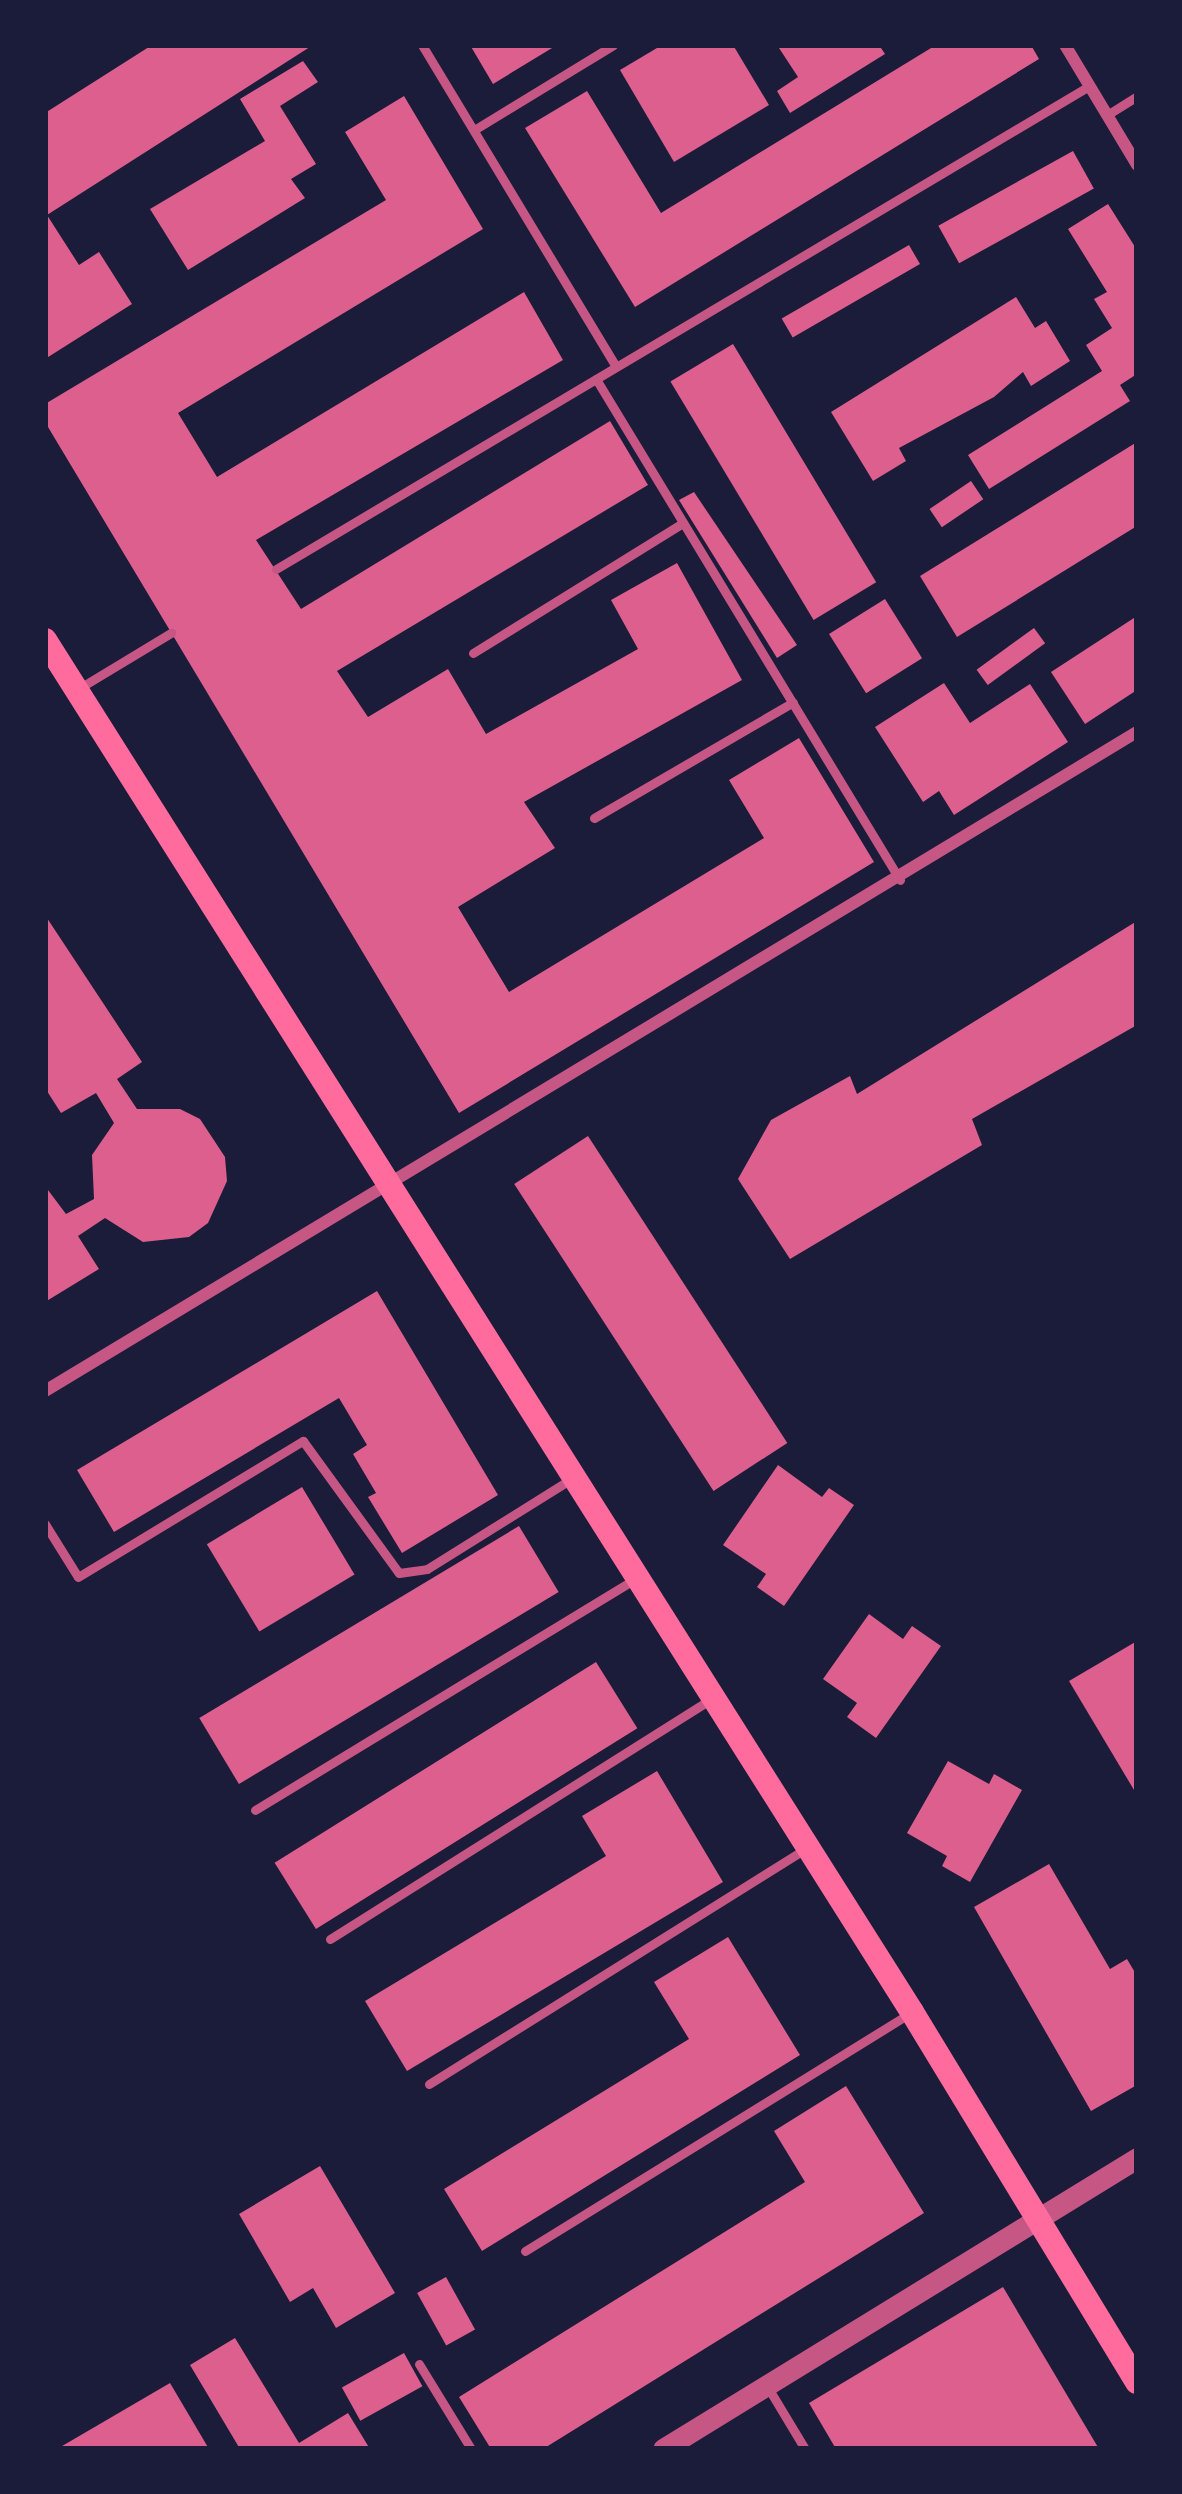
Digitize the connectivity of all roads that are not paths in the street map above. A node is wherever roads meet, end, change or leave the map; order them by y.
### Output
1 (422, 45) edge
2 (613, 45) edge
3 (1064, 45) edge
4 (1089, 86) junction
5 (1137, 96) edge
6 (1106, 115) junction
7 (474, 130) junction
8 (1137, 165) edge
9 (616, 366) junction
10 (596, 379) junction
11 (683, 523) junction
12 (276, 568) dead end
13 (172, 633) dead end
14 (45, 640) edge
15 (473, 653) dead end
16 (76, 690) junction
17 (793, 702) junction
18 (1137, 732) edge
19 (594, 818) dead end
20 (900, 880) junction
21 (390, 1184) junction
22 (45, 1391) edge
23 (574, 1477) junction
24 (45, 1524) edge
25 (636, 1578) junction
26 (713, 1698) junction
27 (255, 1810) dead end
28 (805, 1849) junction
29 (330, 1939) dead end
30 (912, 2012) junction
31 (429, 2084) dead end
32 (1137, 2158) edge
33 (1038, 2215) junction
34 (526, 2251) dead end
35 (419, 2364) dead end
36 (1137, 2382) edge
37 (767, 2386) junction
38 (471, 2449) edge
39 (663, 2449) edge
40 (805, 2449) edge

1 - 7 lane
2 - 7 lane
3 - 4 street
4 - 6 street
4 - 9 lane
5 - 6 lane
6 - 8 street
7 - 9 lane
9 - 10 lane
10 - 11 lane
10 - 12 lane
11 - 15 lane
11 - 17 lane
13 - 16 lane
14 - 16 main road
16 - 21 main road
17 - 19 lane
17 - 20 lane
18 - 20 street
20 - 21 street
21 - 22 street
21 - 23 main road
23 - 24 lane
23 - 25 main road
25 - 26 main road
25 - 27 lane
26 - 28 main road
26 - 29 lane
28 - 30 main road
28 - 31 lane
30 - 33 main road
30 - 34 lane
32 - 33 street
33 - 36 main road
33 - 37 street
35 - 38 lane
37 - 39 street
37 - 40 lane

